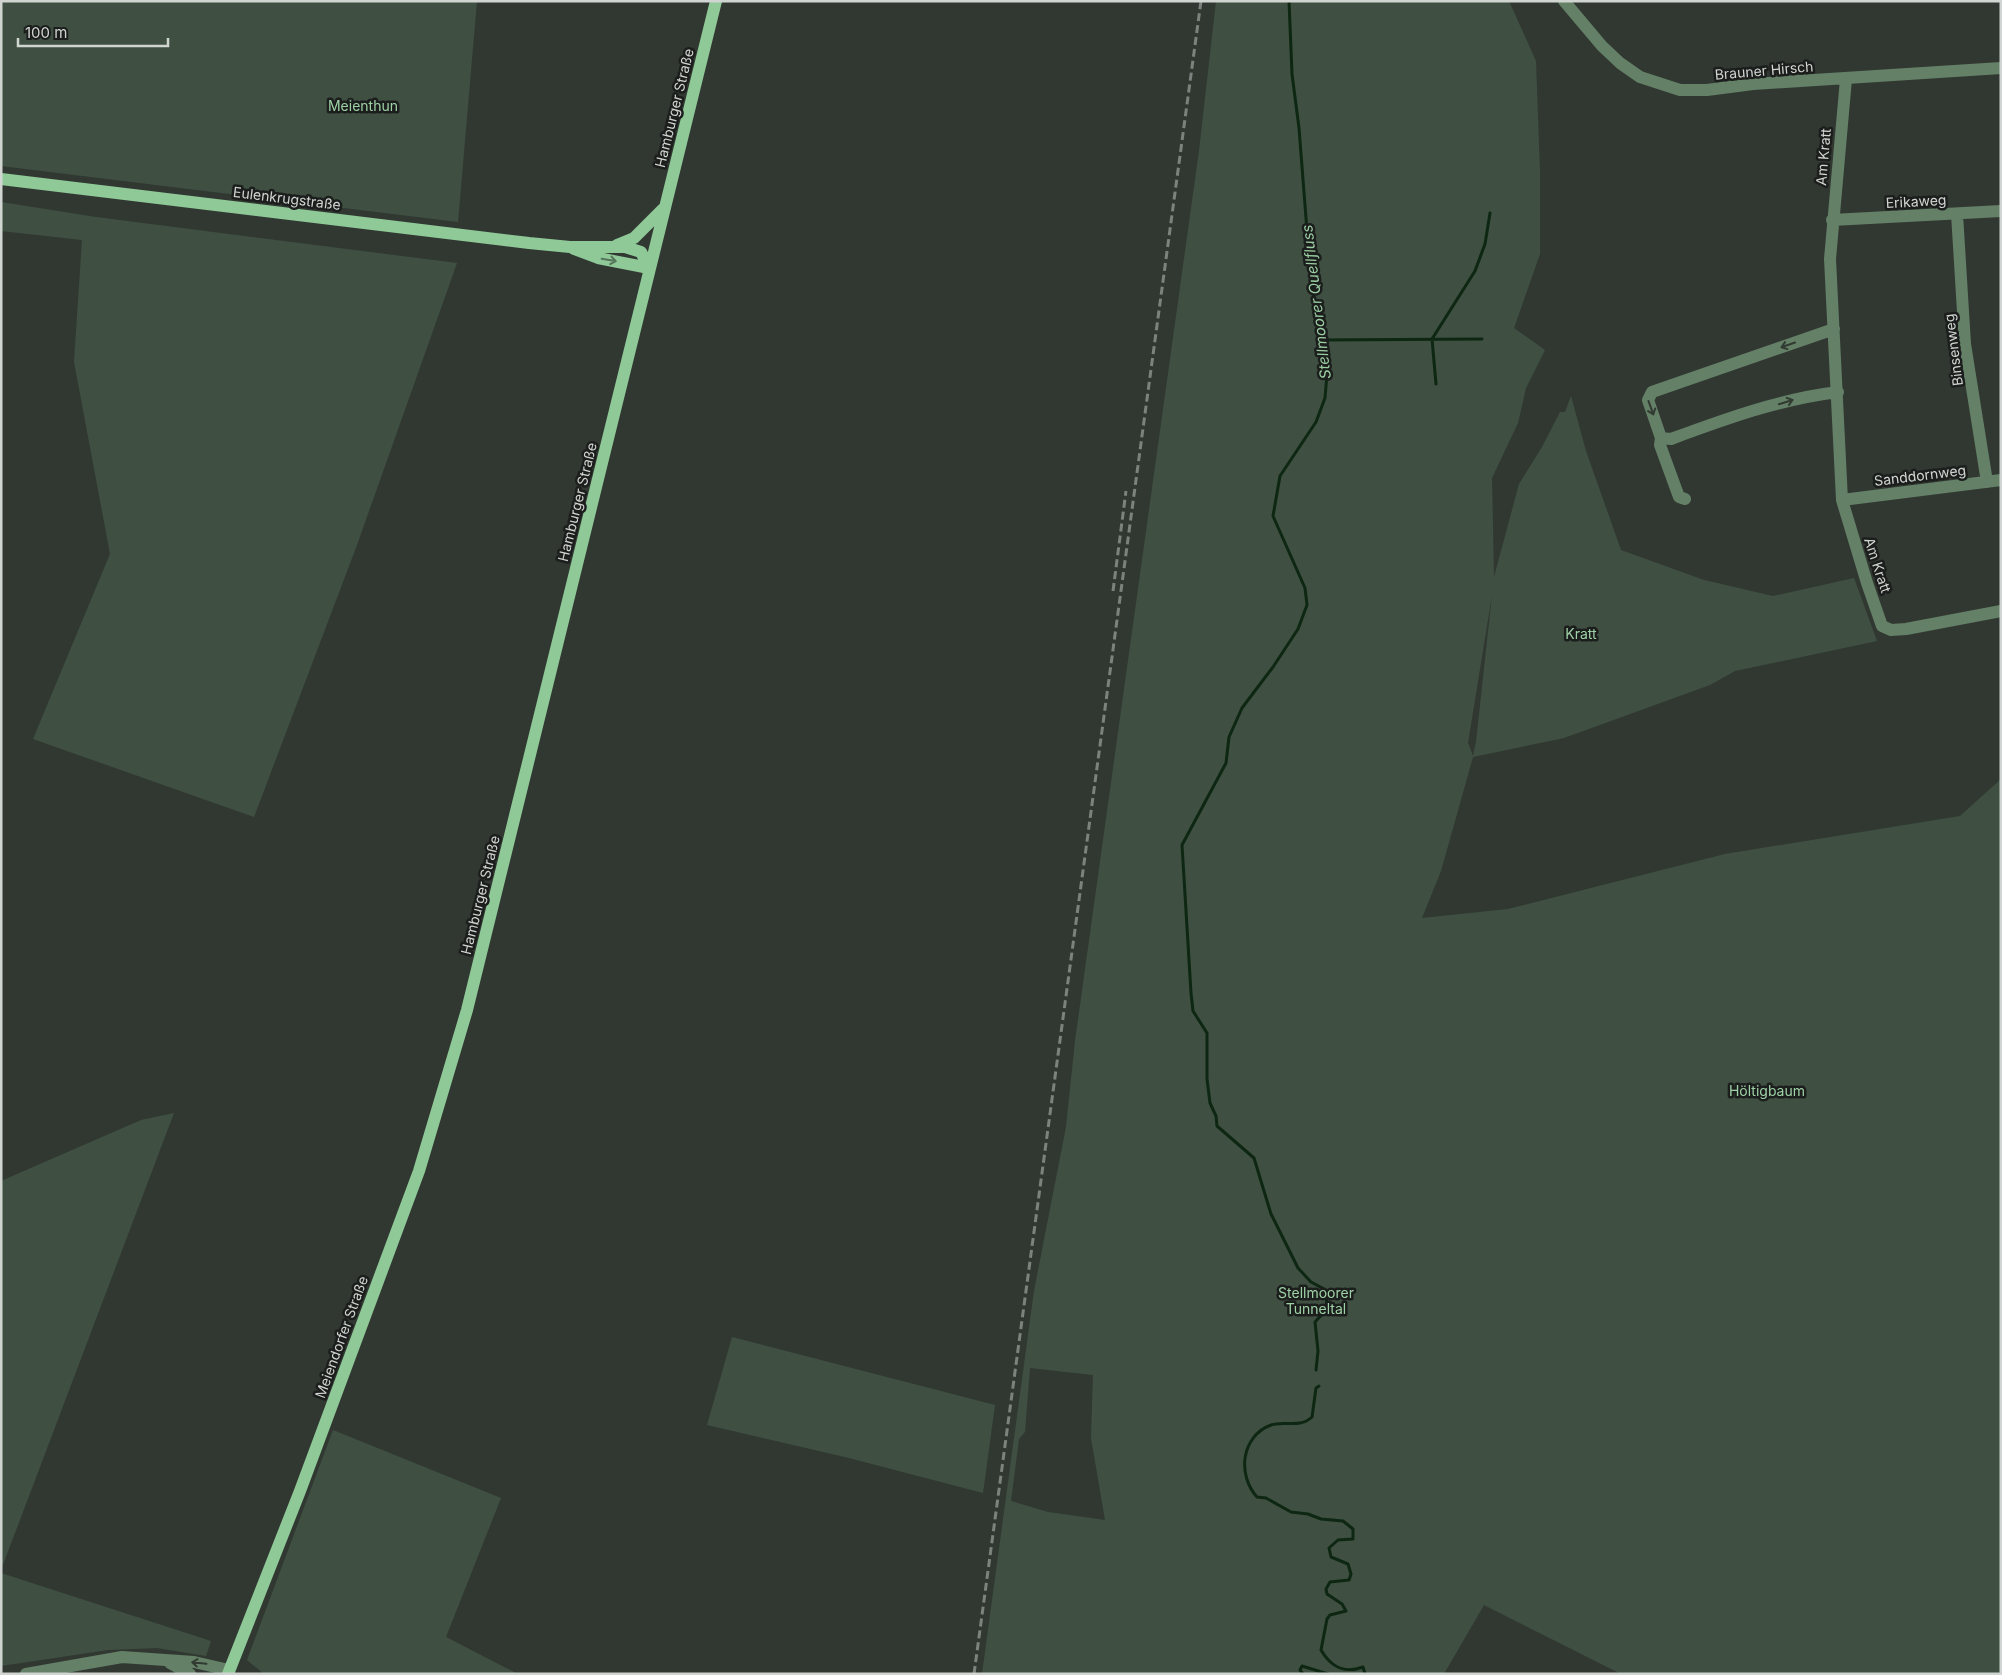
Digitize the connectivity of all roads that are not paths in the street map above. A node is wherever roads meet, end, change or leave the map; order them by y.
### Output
1 (716, 1) edge
2 (1564, 1) edge
3 (2001, 68) edge
4 (1846, 79) junction
5 (1, 179) edge
6 (664, 208) junction
7 (2001, 211) edge
8 (1957, 214) junction
9 (1832, 220) junction
10 (614, 246) junction
11 (570, 247) junction
12 (649, 268) junction
13 (1834, 329) junction
14 (1838, 392) junction
15 (1661, 438) junction
16 (2001, 480) edge
17 (1987, 482) junction
18 (1685, 499) dead end
19 (1842, 500) junction
20 (2001, 611) edge
21 (467, 1010) joint
22 (168, 1662) junction
23 (229, 1672) edge
24 (26, 1674) edge
25 (190, 1674) edge

1 - 6 main road, Hamburger Straße
2 - 4 street, Brauner Hirsch
3 - 4 street, Brauner Hirsch
4 - 9 street, Am Kratt
5 - 11 main road, Eulenkrugstraße
6 - 10 main road
6 - 12 main road, Hamburger Straße
7 - 8 street, Erikaweg
8 - 9 street, Erikaweg
8 - 17 street, Binsenweg
9 - 13 street, Am Kratt
10 - 11 main road, Eulenkrugstraße
10 - 12 main road, Eulenkrugstraße
11 -> 12 main road, Eulenkrugstraße
12 - 21 main road, Hamburger Straße
13 - 14 street, Am Kratt
13 -> 15 street
15 -> 14 street
14 - 19 street, Am Kratt
15 - 18 street
16 - 17 street, Sanddornweg
17 - 19 street, Sanddornweg
19 - 20 street, Am Kratt
21 - 23 main road, Meiendorfer Straße
23 -> 22 street, Meiendorfer Straße
22 - 24 street, Meiendorfer Straße
22 - 25 street, Meiendorfer Straße

